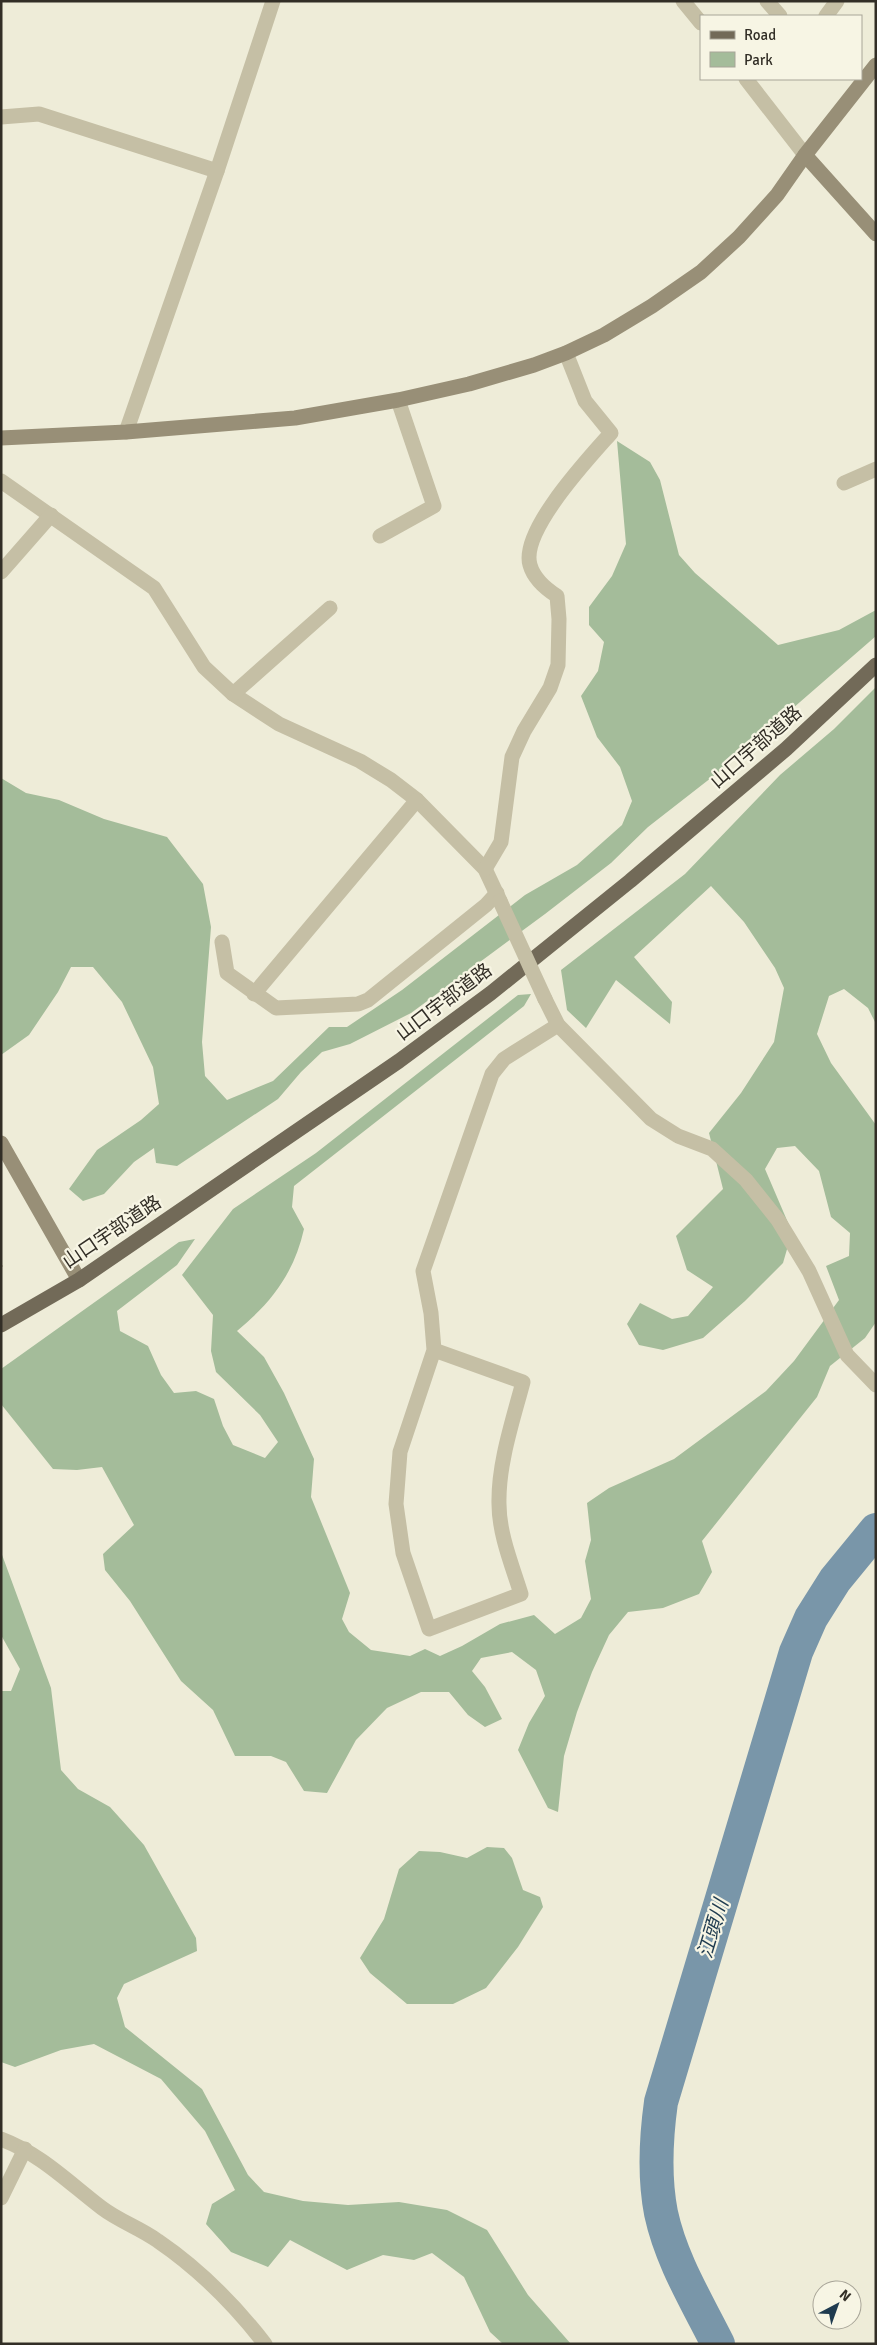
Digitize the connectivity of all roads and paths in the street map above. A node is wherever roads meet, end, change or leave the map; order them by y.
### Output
1 (273, 1) edge
2 (683, 1) edge
3 (768, 1) edge
4 (837, 1) edge
5 (779, 15) edge
6 (827, 15) edge
7 (700, 22) edge
8 (876, 65) edge
9 (747, 80) edge
10 (1, 117) edge
11 (805, 155) junction
12 (218, 171) junction
13 (876, 234) edge
14 (566, 353) junction
15 (398, 400) junction
16 (126, 432) junction
17 (1, 438) edge
18 (876, 469) edge
19 (1, 481) edge
20 (844, 483) dead end
21 (51, 516) junction
22 (380, 536) dead end
23 (1, 572) edge
24 (330, 608) dead end
25 (876, 665) edge
26 (233, 694) junction
27 (417, 800) junction
28 (485, 869) junction
29 (499, 897) junction
30 (222, 942) dead end
31 (254, 994) junction
32 (558, 1025) junction
33 (1, 1143) edge
34 (78, 1280) junction
35 (1, 1325) edge
36 (434, 1350) junction
37 (876, 1385) edge
38 (1, 2139) edge
39 (25, 2150) junction
40 (1, 2198) edge
41 (265, 2344) edge

1 - 12 street
2 - 7 street
3 - 5 street
4 - 6 street
8 - 11 street
9 - 11 street
10 - 12 street
11 - 13 street
11 - 14 street
12 - 16 street
14 - 15 street
14 - 28 street
15 - 16 street
15 - 22 street
16 - 17 street
18 - 20 street
19 - 21 street
21 - 23 street
21 - 26 street
24 - 26 street
25 - 34 main road, 山口宇部道路
26 - 27 street
27 - 28 street
27 - 31 street
28 - 29 street
29 - 31 street
29 - 32 street, bridge
30 - 31 street
32 - 36 street
32 - 37 street
33 - 34 street
34 - 35 main road, 山口宇部道路
36 - 36 street
38 - 39 street
39 - 40 street
39 - 41 street

